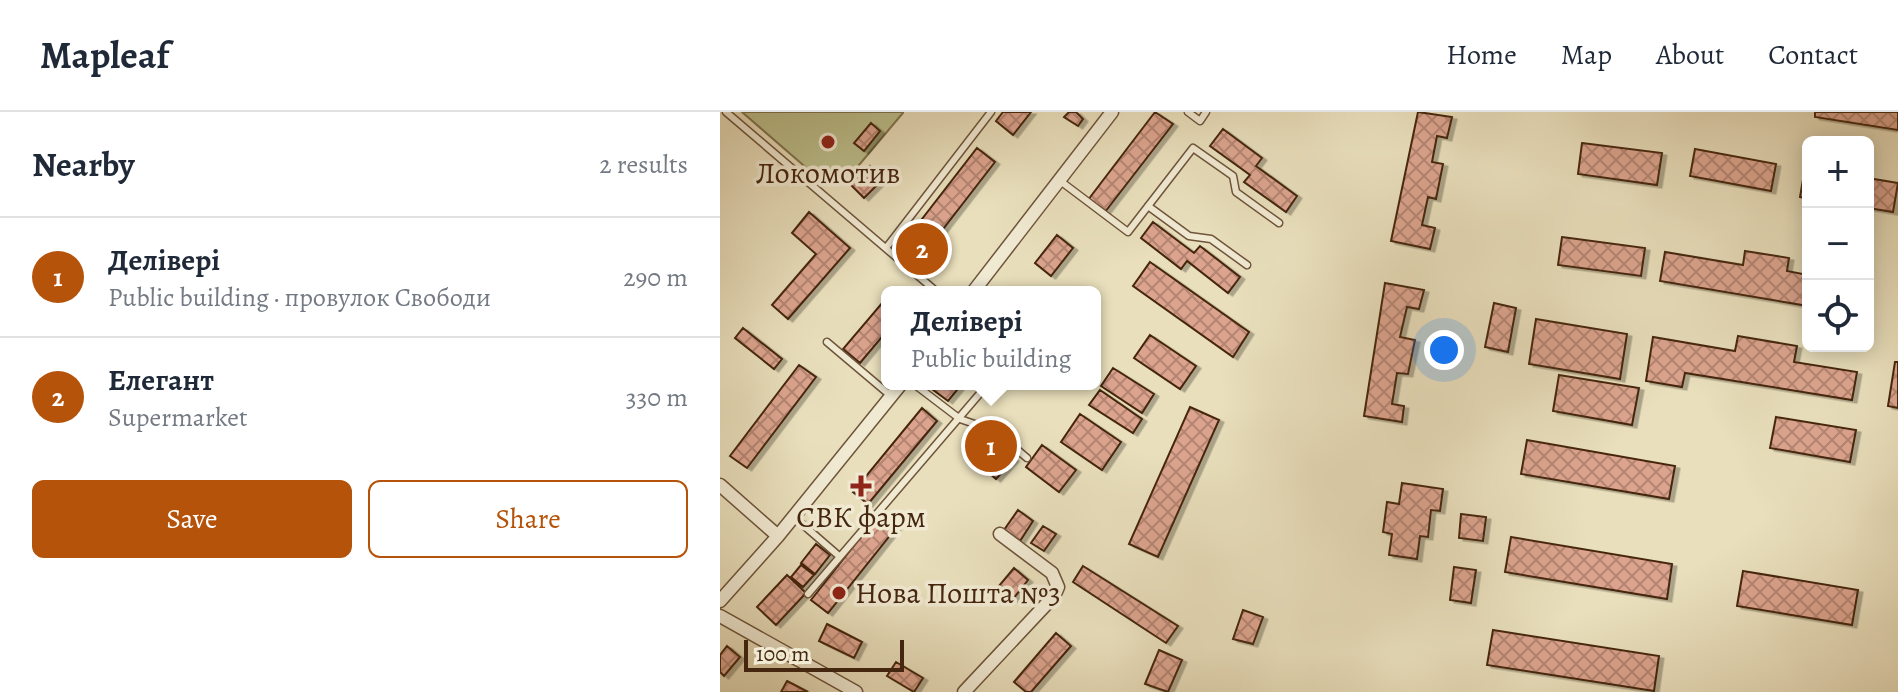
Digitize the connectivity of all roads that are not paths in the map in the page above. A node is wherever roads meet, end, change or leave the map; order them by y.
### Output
1 (726, 112) edge
2 (991, 112) edge
3 (1112, 112) edge
4 (1188, 112) edge
5 (1206, 112) edge
6 (1059, 180) junction
7 (1148, 206) junction
8 (1279, 223) dead end
9 (886, 248) junction
10 (1247, 265) dead end
11 (930, 286) edge
12 (978, 286) edge
13 (827, 342) dead end
14 (881, 388) edge
15 (884, 390) edge
16 (896, 390) edge
17 (922, 390) edge
18 (983, 390) edge
19 (891, 396) junction
20 (960, 419) junction
21 (1027, 458) dead end
22 (720, 485) edge
23 (794, 517) junction
24 (1000, 534) dead end
25 (778, 536) junction
26 (839, 556) junction
27 (808, 594) dead end
28 (720, 601) edge
29 (720, 616) edge
30 (856, 692) edge
31 (964, 692) edge

1 - 9 lane
2 - 9 lane
3 - 6 street
4 - 5 lane
6 - 7 lane
6 - 12 street
7 - 8 lane
7 - 10 lane
9 - 11 lane
13 - 14 lane
15 - 19 lane
16 - 19 street
17 - 20 lane
18 - 20 lane
19 - 23 street
20 - 21 lane
20 - 26 lane
22 - 25 street
23 - 25 street
23 - 26 lane
24 - 31 street
25 - 28 street
26 - 27 lane
29 - 30 street

